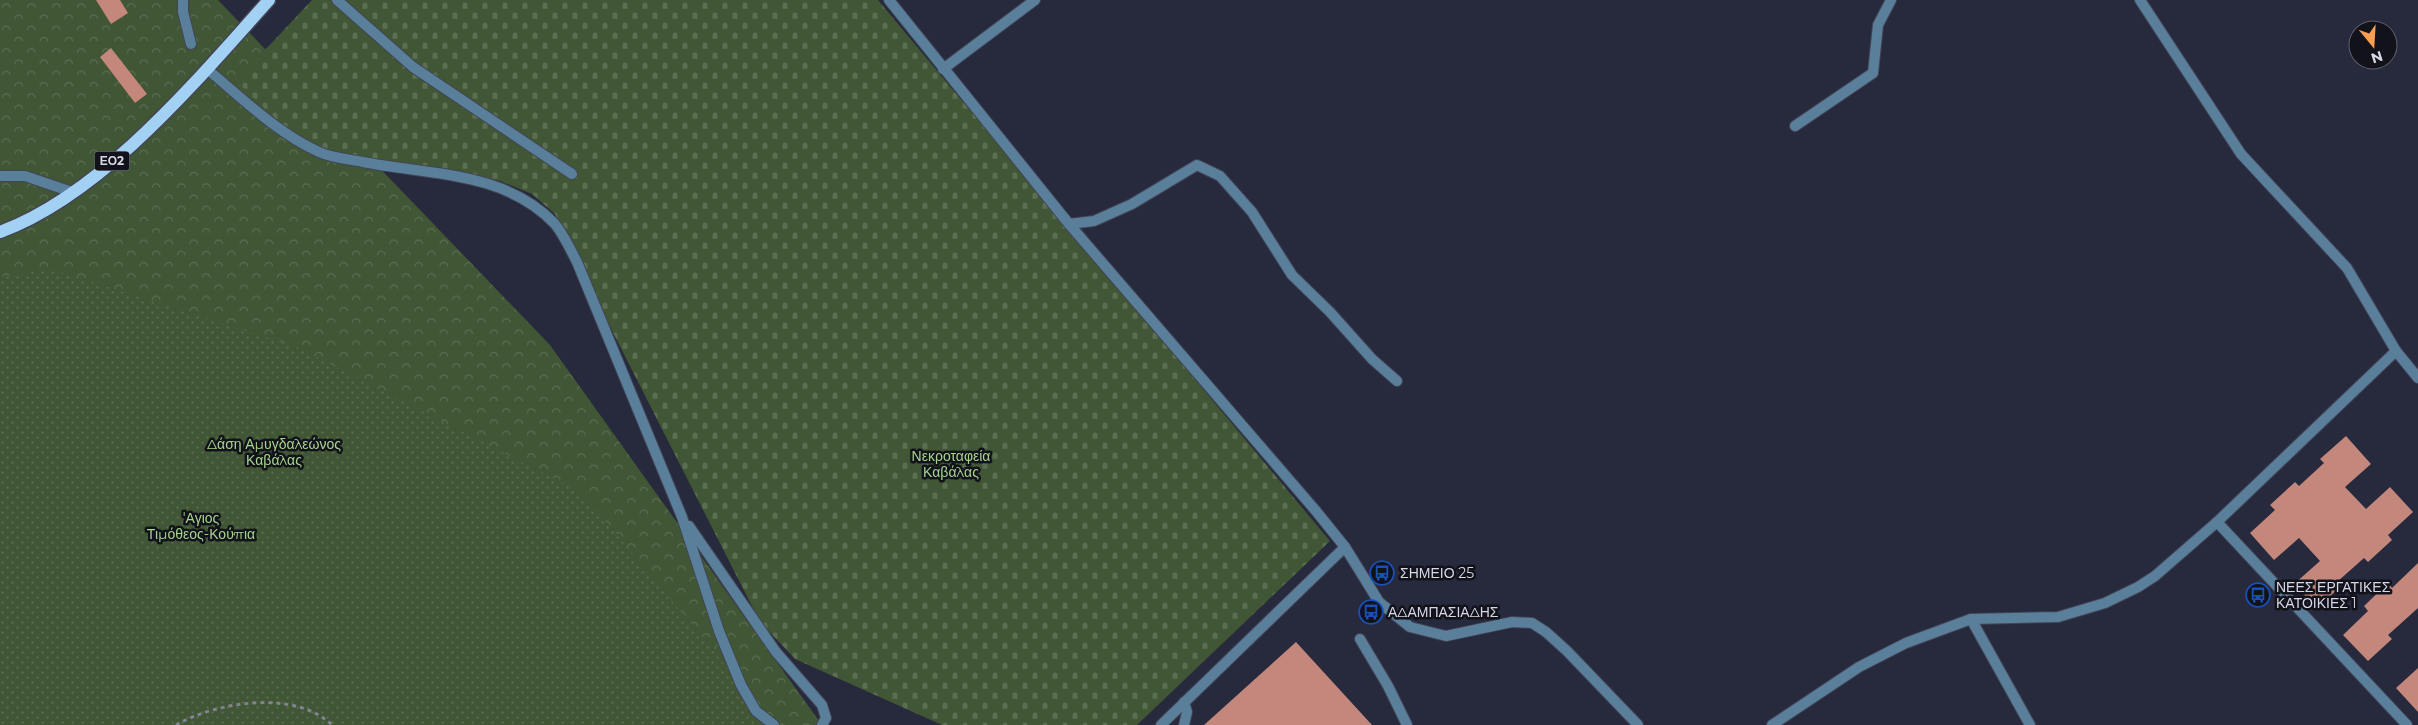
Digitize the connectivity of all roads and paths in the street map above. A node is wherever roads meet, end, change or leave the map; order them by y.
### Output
1 (183, 0) edge
2 (269, 0) edge
3 (337, 0) edge
4 (889, 0) edge
5 (1035, 0) edge
6 (1891, 0) edge
7 (2140, 0) edge
8 (191, 44) dead end
9 (207, 69) junction
10 (943, 69) junction
11 (1795, 126) dead end
12 (572, 174) dead end
13 (0, 176) edge
14 (72, 192) junction
15 (1069, 224) junction
16 (0, 232) edge
17 (2396, 351) junction
18 (2418, 378) edge
19 (1397, 382) dead end
20 (682, 517) junction
21 (2217, 522) junction
22 (1345, 548) junction
23 (1970, 619) junction
24 (1360, 639) dead end
25 (1184, 702) junction
26 (176, 725) edge
27 (332, 725) edge
28 (774, 725) edge
29 (822, 725) edge
30 (1162, 725) edge
31 (1184, 725) edge
32 (1407, 725) edge
33 (1638, 725) edge
34 (1772, 725) edge
35 (2030, 725) edge
36 (2407, 725) edge

1 - 8 street
2 - 9 main road, ΕΟ2
3 - 12 street
4 - 10 street
5 - 10 street
6 - 11 street
7 - 17 street
9 - 14 main road, ΕΟ2
9 - 20 street
10 - 15 street
13 - 14 street
14 - 16 main road, ΕΟ2
15 - 19 street
15 - 22 street
17 - 18 street
17 - 21 street
20 - 28 street
20 - 29 street
21 - 23 street
21 - 36 street
22 - 25 street
22 - 33 street
23 - 34 street
23 - 35 street
24 - 32 street
25 - 30 street
25 - 31 street
26 - 27 path

